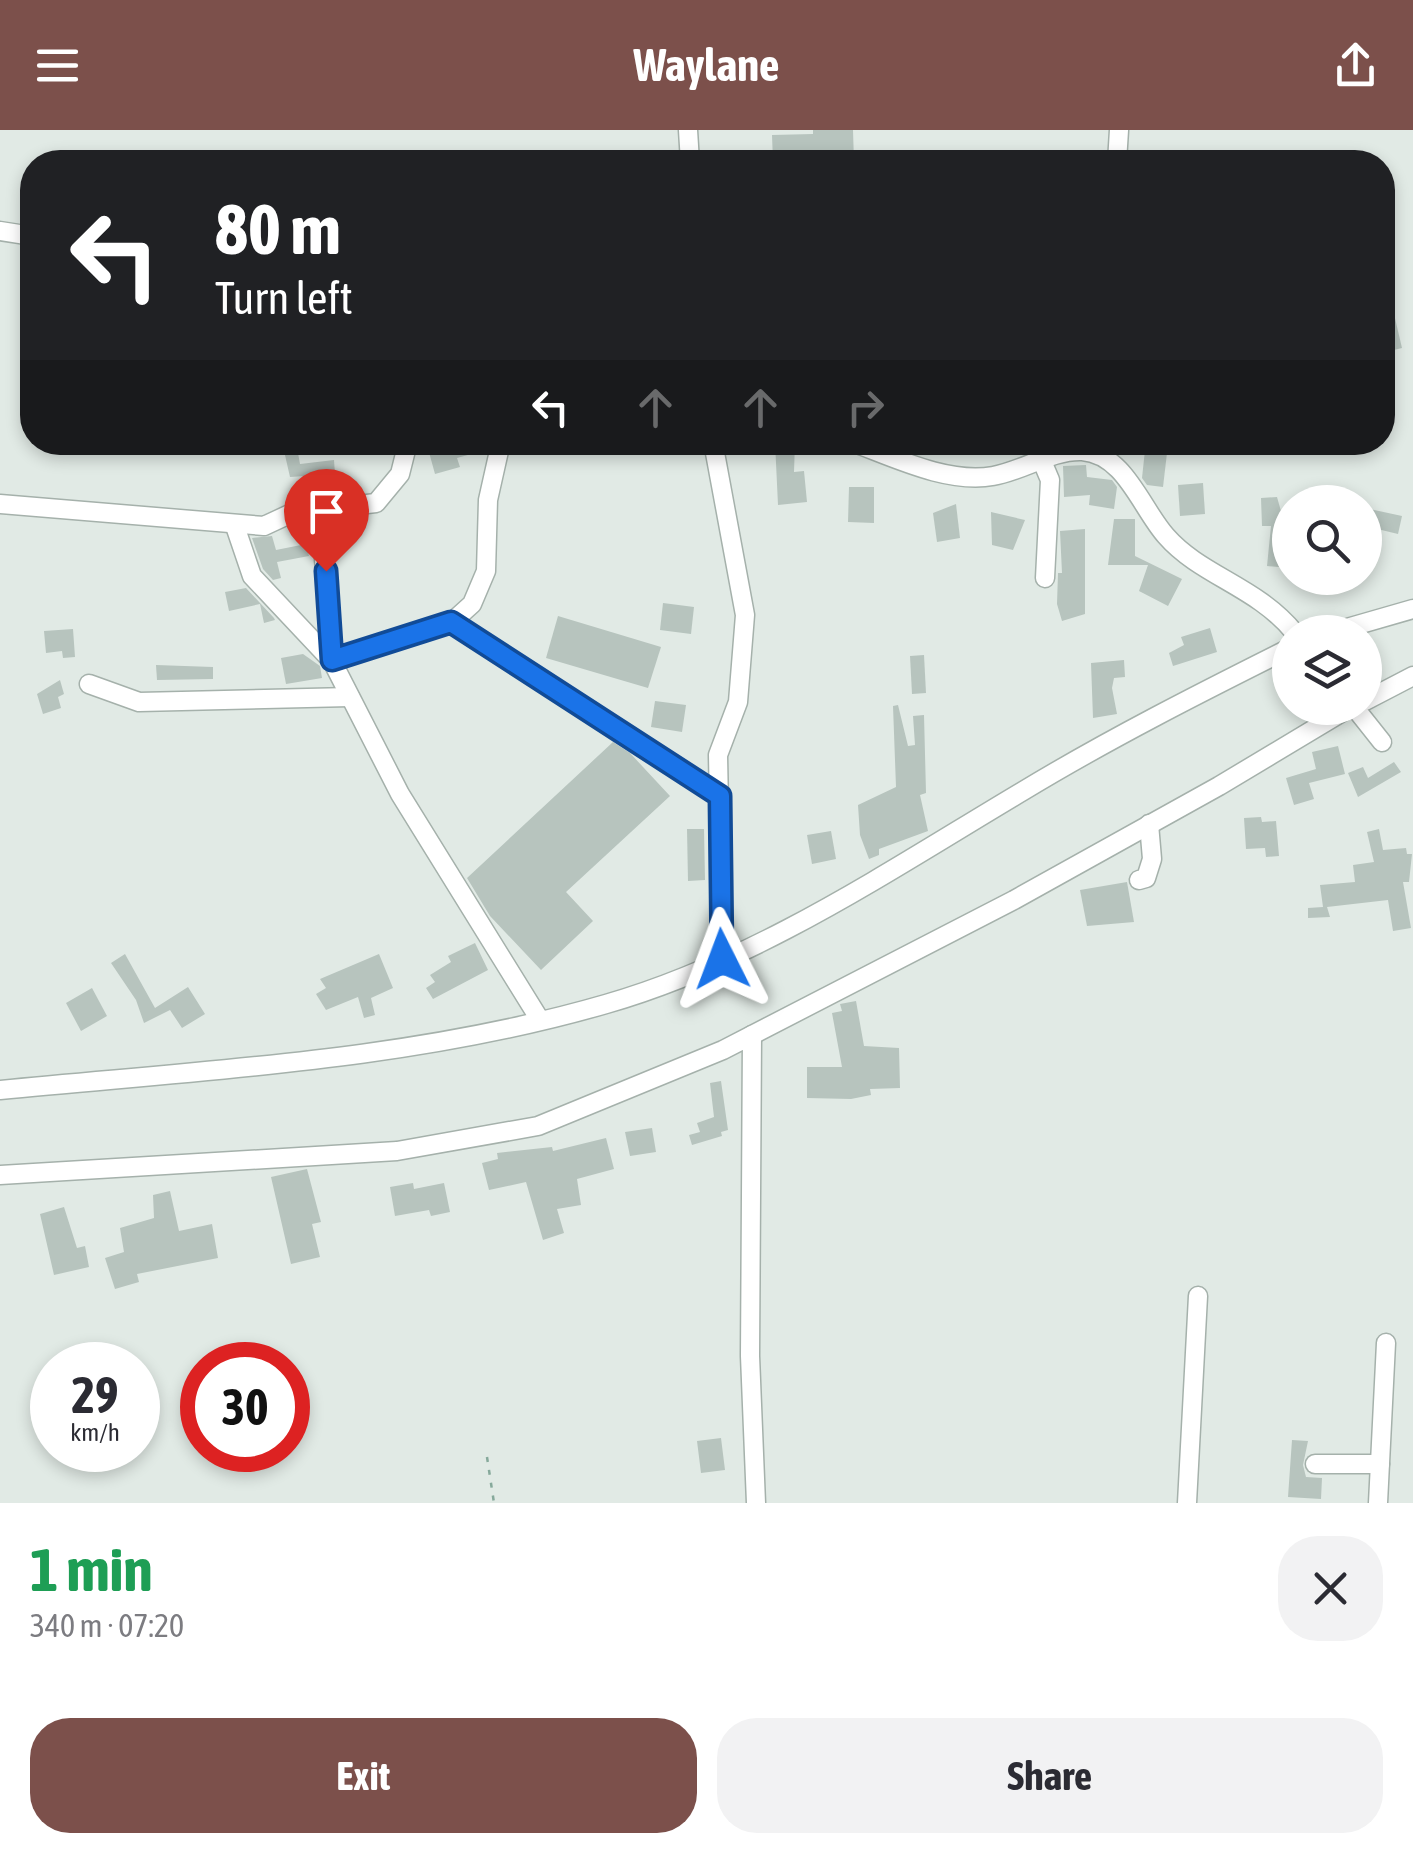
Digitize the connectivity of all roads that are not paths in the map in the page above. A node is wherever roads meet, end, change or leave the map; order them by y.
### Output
1 (405, 455) edge
2 (498, 455) edge
3 (716, 455) edge
4 (888, 455) edge
5 (1043, 455) edge
6 (1050, 455) edge
7 (1109, 455) edge
8 (0, 504) edge
9 (320, 508) junction
10 (235, 526) junction
11 (1045, 578) dead end
12 (1413, 609) edge
13 (1279, 615) edge
14 (1382, 618) edge
15 (451, 622) junction
16 (1272, 655) edge
17 (332, 660) junction
18 (1413, 676) edge
19 (89, 684) dead end
20 (1382, 692) edge
21 (350, 698) junction
22 (1307, 725) edge
23 (1367, 725) edge
24 (1382, 742) dead end
25 (720, 796) junction
26 (1150, 824) junction
27 (1139, 880) dead end
28 (722, 959) junction
29 (540, 1020) junction
30 (752, 1035) junction
31 (0, 1090) edge
32 (0, 1176) edge
33 (1198, 1296) dead end
34 (1386, 1344) dead end
35 (1315, 1464) dead end
36 (1380, 1464) junction
37 (756, 1503) edge
38 (1187, 1503) edge
39 (1378, 1503) edge

1 - 9 street
2 - 15 street
3 - 25 street
4 - 5 street
6 - 11 street
7 - 13 street
8 - 10 street
9 - 10 street
9 - 17 street
10 - 17 street
12 - 14 street
15 - 17 street
15 - 25 street
16 - 28 street
17 - 21 street
18 - 20 street
19 - 21 street
21 - 29 street
22 - 26 street
23 - 24 street
25 - 28 street
26 - 27 street
26 - 30 street
28 - 29 street
29 - 31 street
30 - 32 street
30 - 37 street
33 - 38 street
34 - 36 street
35 - 36 street
36 - 39 street

